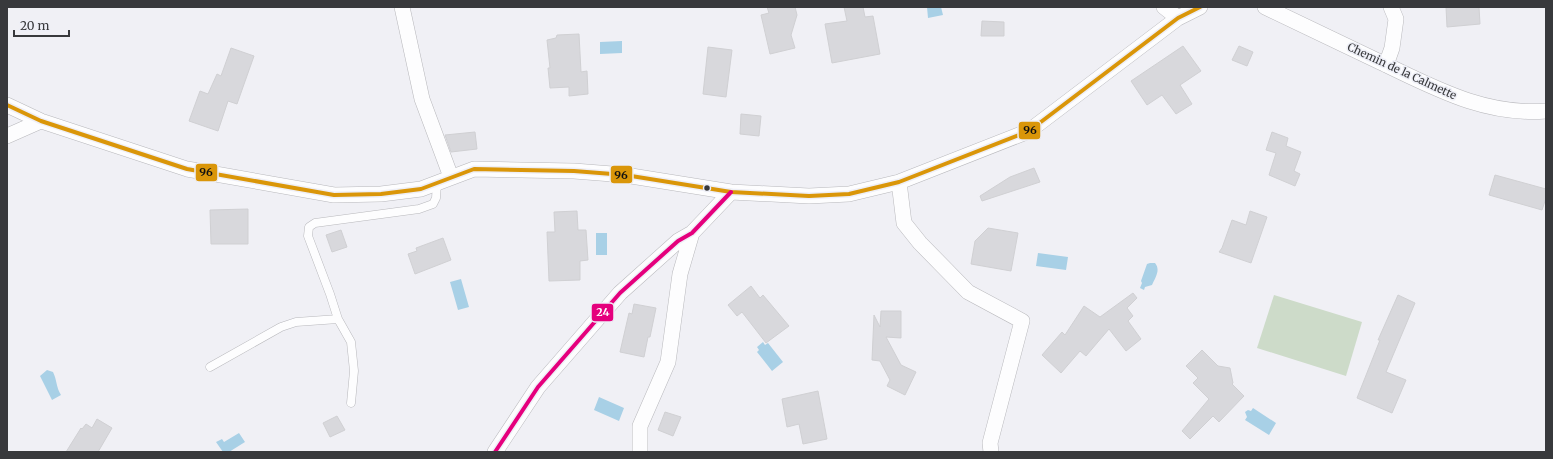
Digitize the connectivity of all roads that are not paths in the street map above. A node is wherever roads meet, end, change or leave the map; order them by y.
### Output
1 (402, 7) edge
2 (1164, 7) edge
3 (1200, 7) edge
4 (1264, 7) edge
5 (1392, 7) edge
6 (1178, 18) junction
7 (1386, 65) junction
8 (7, 105) edge
9 (1546, 111) edge
10 (41, 121) junction
11 (7, 136) edge
12 (451, 177) junction
13 (437, 182) junction
14 (899, 182) junction
15 (731, 192) junction
16 (692, 233) junction
17 (338, 319) junction
18 (210, 368) dead end
19 (351, 403) dead end
20 (495, 452) edge
21 (640, 452) edge
22 (991, 452) edge

1 - 12 street
2 - 6 street
3 - 6 street
4 - 7 street, Chemin de la Calmette
5 - 7 street
6 - 14 street
7 - 9 street, Chemin de la Calmette
8 - 10 street
10 - 11 street
10 - 13 street
12 - 13 street
12 - 15 street
13 - 17 lane
14 - 15 street
14 - 22 street
15 - 16 street
16 - 20 street
16 - 21 street
17 - 18 lane
17 - 19 lane

